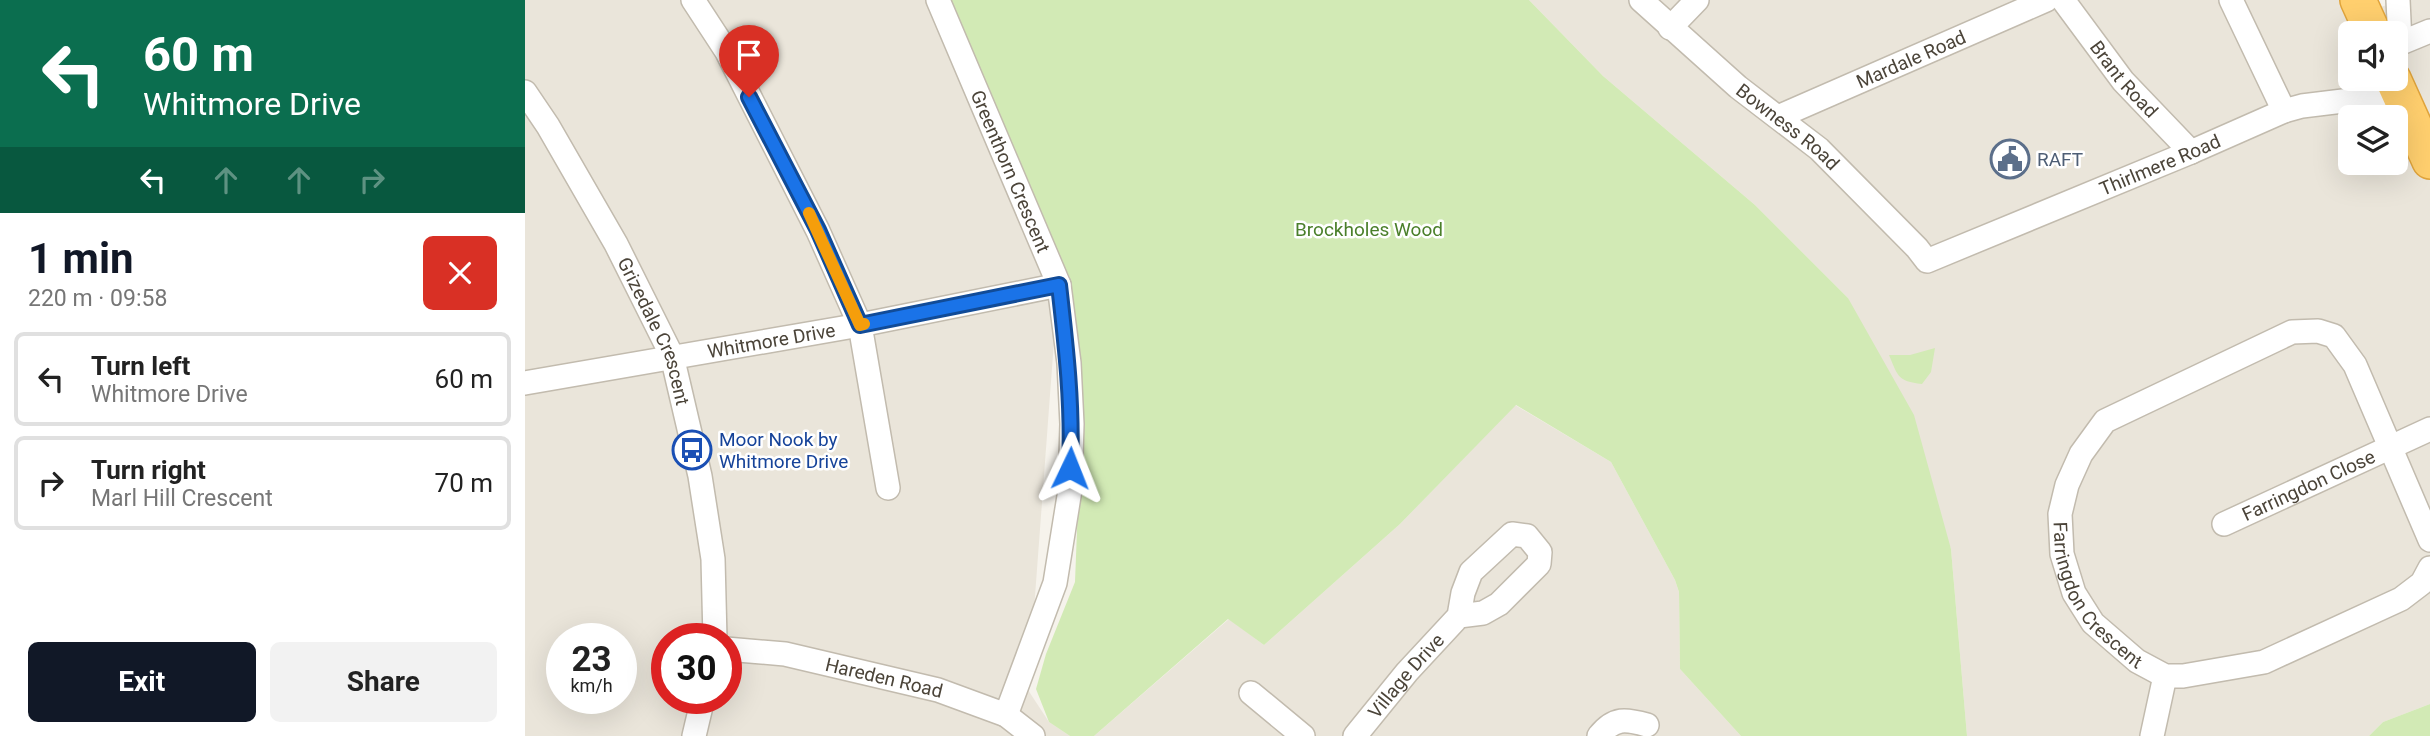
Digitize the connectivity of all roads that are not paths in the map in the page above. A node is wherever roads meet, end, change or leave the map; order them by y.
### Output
1 (693, 0) edge
2 (938, 0) edge
3 (1641, 0) edge
4 (1697, 0) edge
5 (2046, 0) edge
6 (2063, 0) edge
7 (2231, 0) edge
8 (2358, 0) edge
9 (2398, 0) edge
10 (2374, 21) edge
11 (2393, 21) edge
12 (1670, 28) junction
13 (2430, 31) edge
14 (2408, 36) edge
15 (2373, 91) edge
16 (2399, 91) edge
17 (525, 92) edge
18 (2284, 111) junction
19 (1778, 117) junction
20 (2192, 152) junction
21 (2430, 161) edge
22 (1927, 261) joint
23 (1059, 285) junction
24 (860, 325) junction
25 (672, 356) junction
26 (525, 383) edge
27 (2430, 429) edge
28 (2392, 448) junction
29 (888, 488) dead end
30 (2224, 524) dead end
31 (2430, 540) edge
32 (2430, 568) edge
33 (1459, 616) dead end
34 (715, 623) edge
35 (742, 650) edge
36 (2165, 676) junction
37 (1251, 693) dead end
38 (699, 714) edge
39 (1006, 715) junction
40 (1647, 725) dead end
41 (694, 736) edge
42 (1033, 736) edge
43 (1303, 736) edge
44 (1355, 736) edge
45 (1599, 736) edge
46 (2152, 736) edge

1 - 24 street
2 - 23 street, Greenthorn Crescent
3 - 12 street, Bowness Road
4 - 12 street
5 - 19 street, Mardale Road
6 - 20 street, Brant Road
7 - 18 street
8 - 10 highway
9 - 11 street
12 - 19 street, Bowness Road
13 - 14 street
15 - 18 street, Thirlmere Road
16 - 21 highway
17 - 25 street, Grizedale Crescent
18 - 20 street, Thirlmere Road
19 - 22 street, Bowness Road
20 - 22 street, Thirlmere Road
23 - 24 street, Whitmore Drive
23 - 39 street, Greenthorn Crescent
24 - 25 street, Whitmore Drive
24 - 29 street
25 - 26 street, Whitmore Drive
25 - 34 street, Grizedale Crescent
27 - 28 street
28 - 30 street, Farringdon Close
28 - 31 street, Farringdon Crescent
28 - 36 street, Farringdon Crescent
32 - 36 street, Farringdon Crescent
33 - 44 street, Village Drive
35 - 39 street, Hareden Road
36 - 46 street
37 - 43 street
38 - 41 street
39 - 42 street, Hareden Road
40 - 45 street

